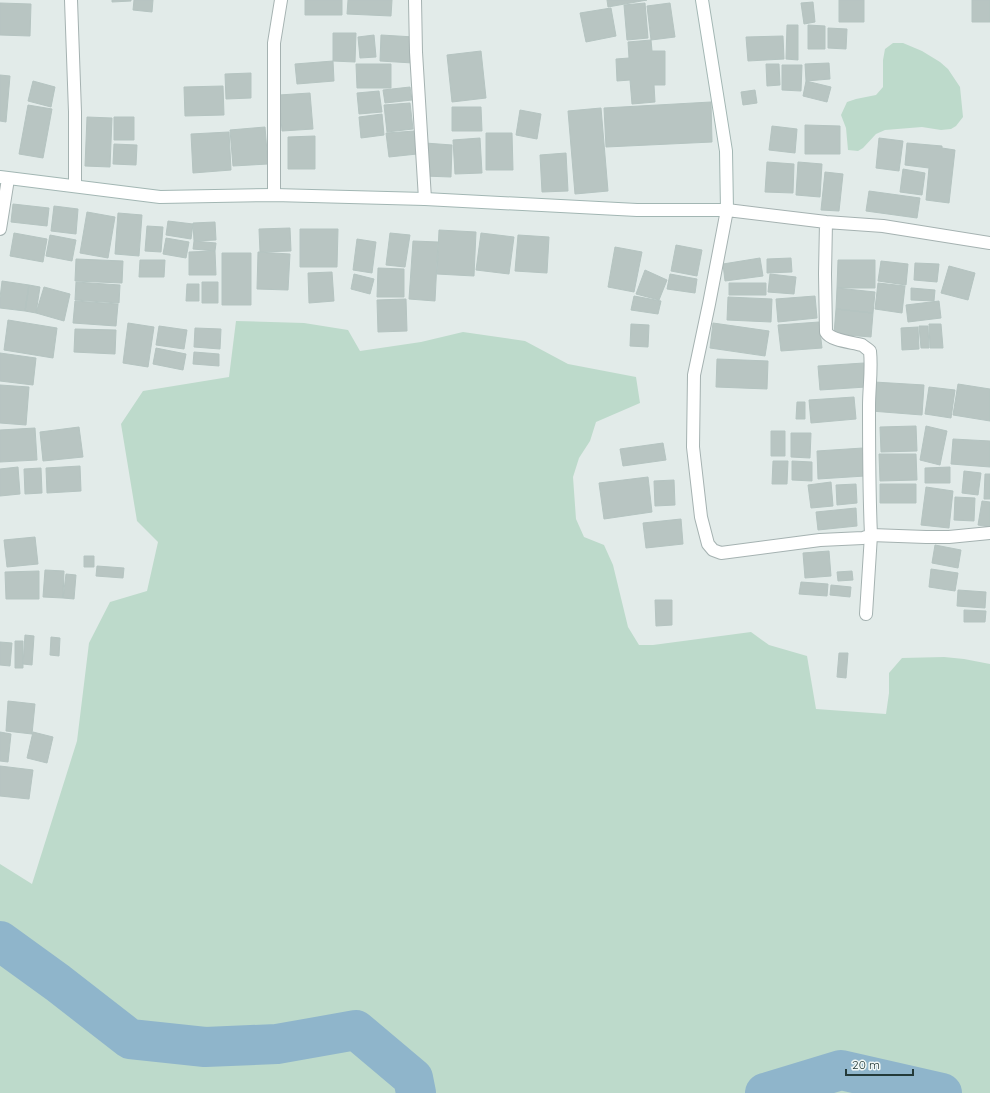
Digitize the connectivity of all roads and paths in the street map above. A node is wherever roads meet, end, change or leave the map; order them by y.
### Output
1 (71, 0) edge
2 (281, 0) edge
3 (415, 0) edge
4 (702, 0) edge
5 (4, 178) edge
6 (76, 186) junction
7 (274, 195) junction
8 (425, 199) junction
9 (727, 210) junction
10 (826, 222) junction
11 (0, 229) edge
12 (990, 243) edge
13 (990, 534) edge
14 (871, 535) junction
15 (866, 614) dead end

1 - 6 street
2 - 7 street
3 - 8 street
4 - 9 street
5 - 6 street
5 - 11 street
6 - 7 street
7 - 8 street
8 - 9 street
9 - 10 street
9 - 14 street
10 - 12 street
10 - 14 street
13 - 14 street
14 - 15 street

